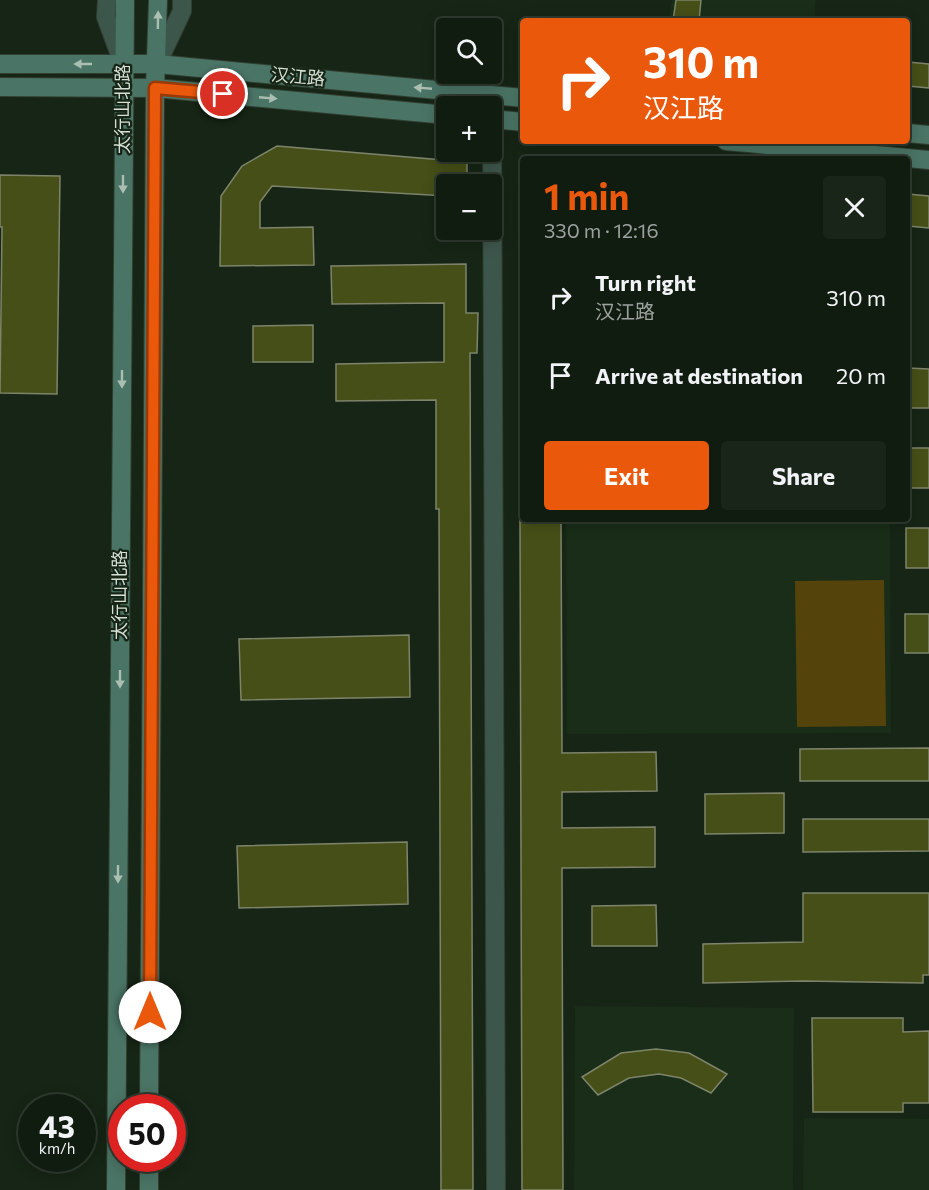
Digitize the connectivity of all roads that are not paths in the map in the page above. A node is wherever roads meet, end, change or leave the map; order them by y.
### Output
1 (107, 0) edge
2 (125, 0) edge
3 (158, 0) edge
4 (182, 0) edge
5 (123, 63) junction
6 (0, 64) edge
7 (157, 64) junction
8 (0, 87) edge
9 (124, 87) junction
10 (155, 88) junction
11 (520, 98) edge
12 (436, 114) edge
13 (502, 120) edge
14 (520, 122) edge
15 (910, 133) edge
16 (929, 135) edge
17 (758, 144) edge
18 (886, 156) edge
19 (910, 158) edge
20 (929, 160) edge
21 (492, 162) edge
22 (149, 1094) edge
23 (149, 1172) edge
24 (116, 1190) edge
25 (149, 1190) edge
26 (496, 1190) edge

1 - 5 street
2 - 5 main road, 太行山北路
7 -> 3 main road, 太行山北路
4 - 7 street
5 -> 6 main road, 汉江路
5 - 7 main road, 汉江路
5 - 9 main road, 太行山北路
7 - 10 main road, 太行山北路
11 -> 7 main road, 汉江路
8 - 9 main road, 汉江路
9 - 10 main road, 汉江路
9 -> 24 main road, 太行山北路
10 -> 12 main road, 汉江路
10 - 22 main road, 太行山北路
13 - 14 main road
15 - 16 main road
17 - 18 main road
19 - 20 main road
21 - 26 street
23 - 25 main road

